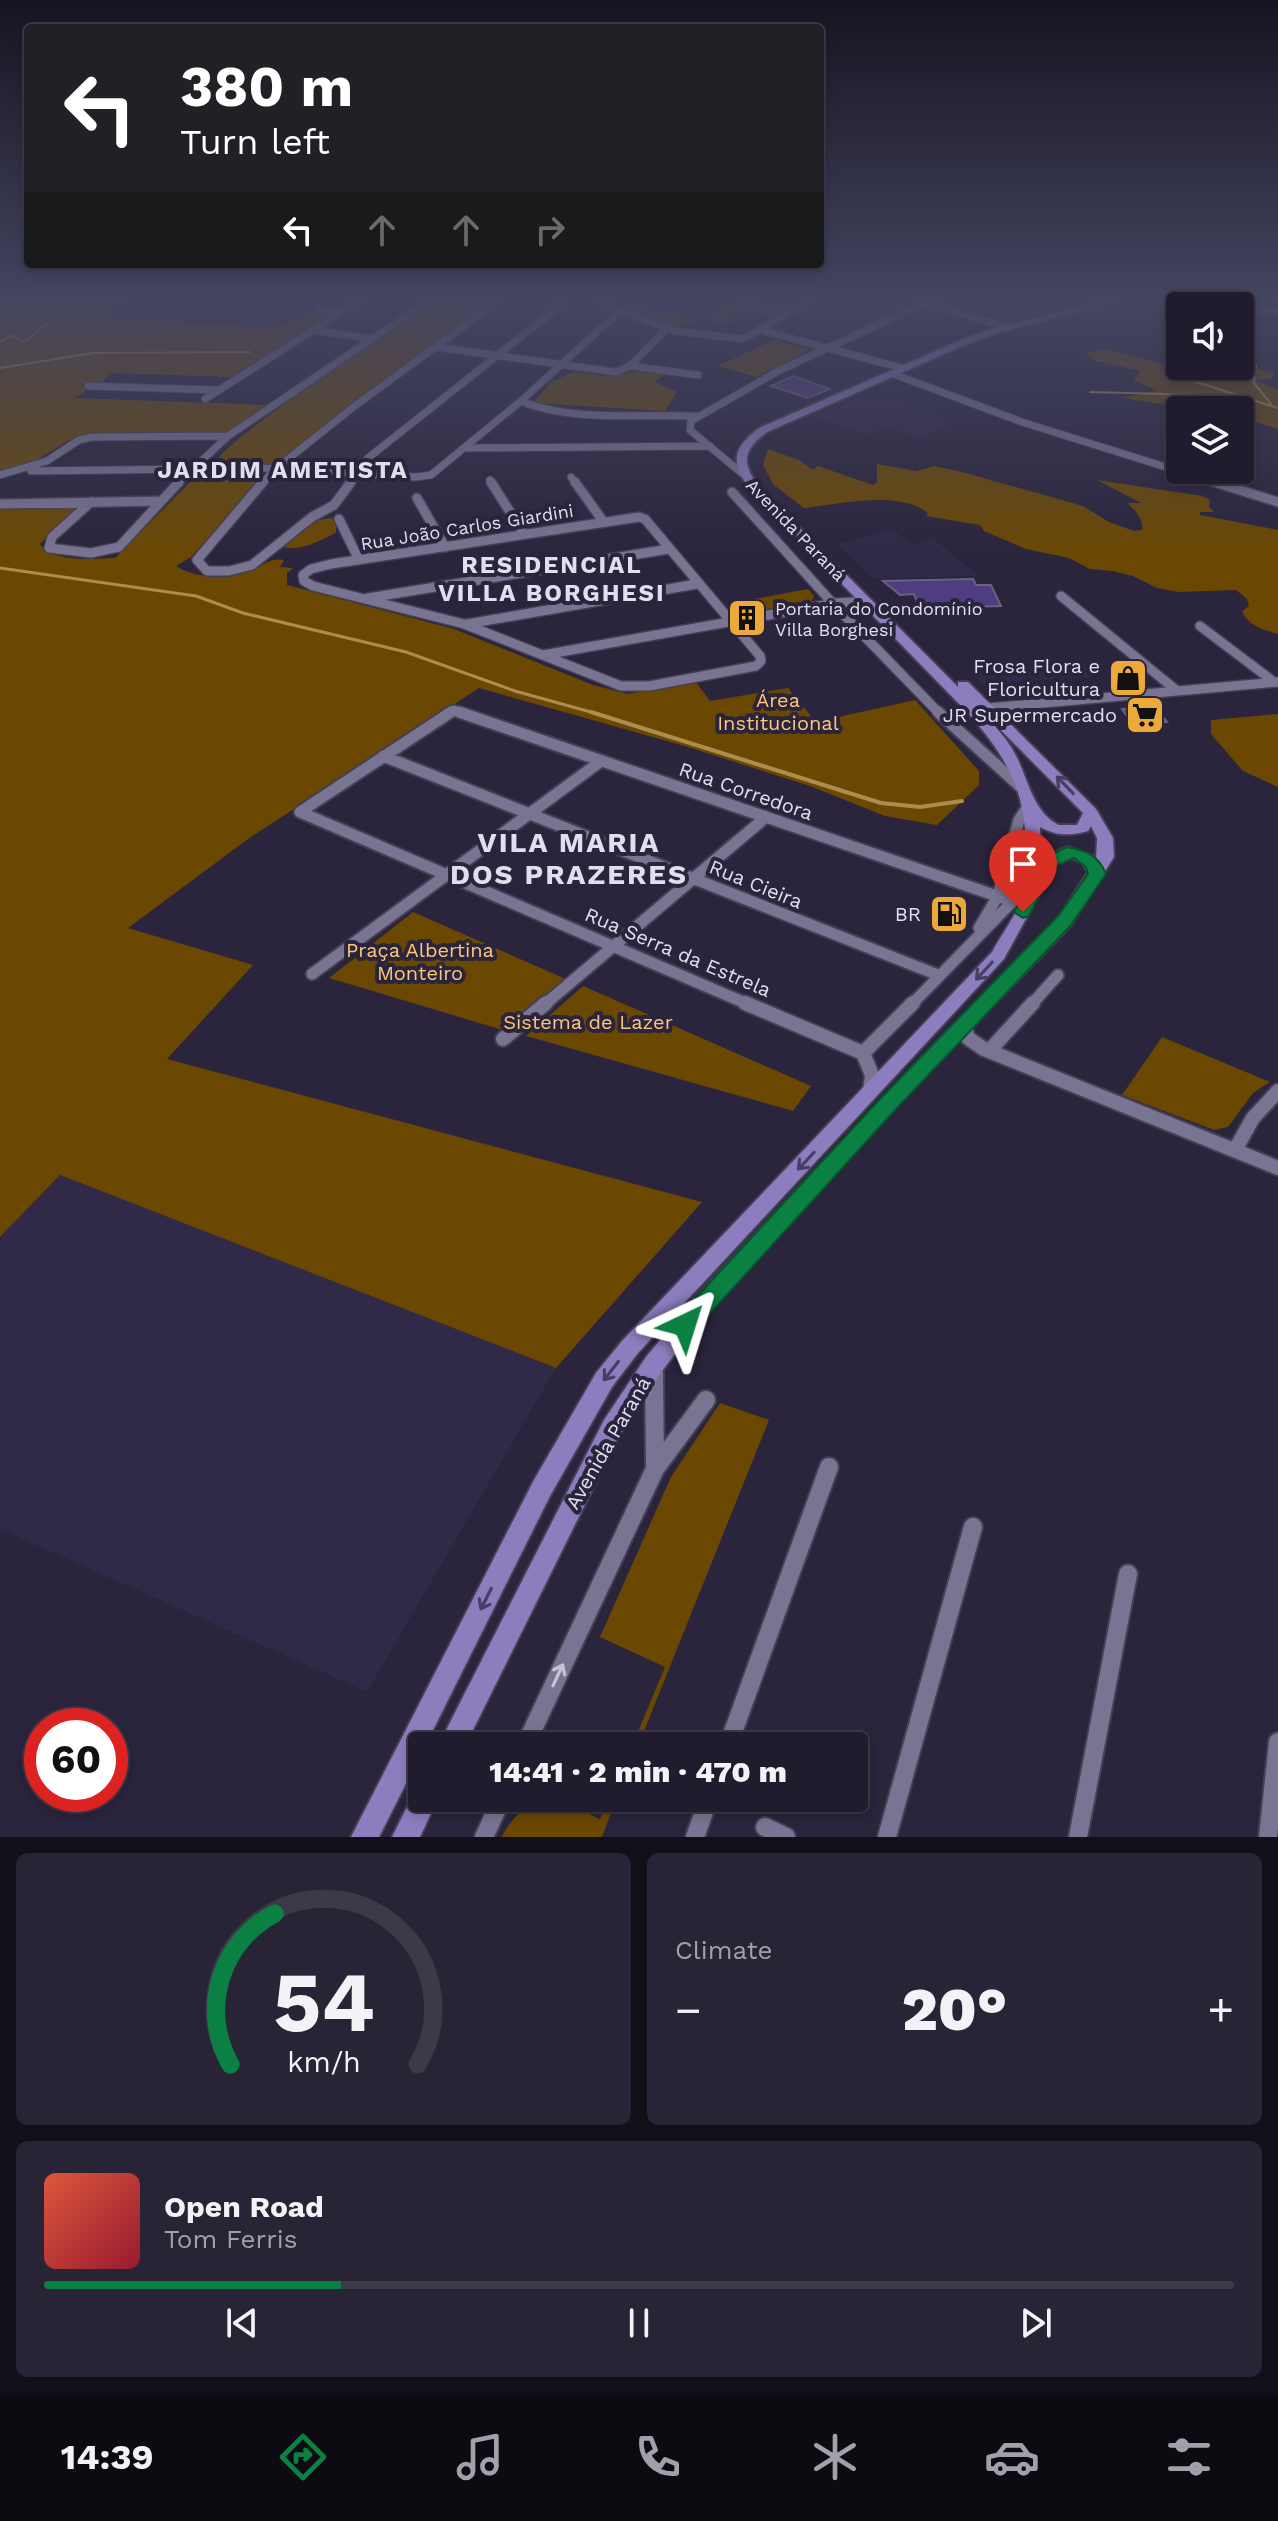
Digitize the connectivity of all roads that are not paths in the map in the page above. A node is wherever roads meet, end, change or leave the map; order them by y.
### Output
1 (112, 387) edge
2 (223, 387) edge
3 (304, 387) edge
4 (384, 387) edge
5 (459, 387) edge
6 (537, 387) edge
7 (753, 387) edge
8 (863, 387) edge
9 (866, 387) edge
10 (937, 387) edge
11 (218, 390) junction
12 (205, 399) dead end
13 (521, 401) junction
14 (571, 410) junction
15 (510, 411) junction
16 (699, 416) junction
17 (228, 436) junction
18 (699, 437) junction
19 (685, 445) junction
20 (710, 446) junction
21 (467, 448) junction
22 (194, 466) junction
23 (24, 470) junction
24 (273, 471) junction
25 (358, 474) junction
26 (0, 475) edge
27 (744, 475) junction
28 (571, 477) dead end
29 (490, 480) dead end
30 (732, 492) dead end
31 (417, 498) dead end
32 (161, 501) junction
33 (91, 502) junction
34 (1278, 502) edge
35 (0, 504) edge
36 (339, 519) dead end
37 (603, 521) junction
38 (524, 534) junction
39 (445, 547) junction
40 (669, 549) junction
41 (359, 560) junction
42 (697, 584) junction
43 (851, 588) junction
44 (413, 591) junction
45 (1061, 596) dead end
46 (363, 599) junction
47 (834, 603) junction
48 (390, 605) junction
49 (870, 606) junction
50 (503, 617) junction
51 (731, 622) junction
52 (464, 624) junction
53 (1200, 626) dead end
54 (484, 632) junction
55 (583, 649) junction
56 (540, 655) junction
57 (563, 665) junction
58 (1276, 682) edge
59 (1176, 690) junction
60 (988, 708) junction
61 (383, 756) junction
62 (601, 761) junction
63 (1023, 789) junction
64 (1029, 805) junction
65 (1091, 812) junction
66 (530, 814) junction
67 (766, 817) junction
68 (1031, 870) junction
69 (1097, 874) junction
70 (447, 875) junction
71 (694, 878) junction
72 (998, 896) junction
73 (1019, 903) junction
74 (971, 941) junction
75 (614, 946) junction
76 (312, 974) dead end
77 (938, 975) junction
78 (1058, 975) dead end
79 (964, 1025) junction
80 (503, 1039) dead end
81 (940, 1050) junction
82 (986, 1050) junction
83 (863, 1053) junction
84 (1278, 1091) edge
85 (869, 1094) junction
86 (1235, 1150) junction
87 (1278, 1168) edge
88 (654, 1364) junction
89 (706, 1400) dead end
90 (829, 1467) dead end
91 (655, 1469) junction
92 (973, 1527) dead end
93 (1128, 1574) dead end
94 (458, 1732) edge
95 (532, 1732) edge
96 (733, 1732) edge
97 (1278, 1742) edge
98 (418, 1812) edge
99 (496, 1812) edge
100 (704, 1812) edge
101 (765, 1827) dead end
102 (365, 1837) edge
103 (406, 1837) edge
104 (484, 1837) edge
105 (695, 1837) edge
106 (786, 1837) edge
107 (887, 1837) edge
108 (1078, 1837) edge
109 (1268, 1837) edge

1 - 11 street
2 - 11 street
3 - 17 street
4 - 24 street
5 - 25 street
6 - 13 street
7 - 16 street
8 - 27 main road, Avenida Paraná
9 - 60 main road, Avenida Paraná
10 - 34 street
11 - 12 street
13 - 14 street
13 - 15 street
14 - 15 street
14 - 16 street
15 - 21 street
16 - 18 street
17 - 22 street
17 - 23 street
18 - 19 street
18 - 20 street
19 - 20 street
19 - 21 street
20 - 27 street
21 - 25 street
22 - 23 street
22 - 24 street
22 - 32 street
23 - 26 street
24 - 25 street
24 - 25 street
27 - 43 main road, Avenida Paraná
28 - 37 street
29 - 38 street
30 - 47 street
31 - 39 street
32 - 33 street
32 - 33 street
33 - 35 street
36 - 41 street
37 - 38 street, Rua João Carlos Giardini
37 - 40 street, Rua João Carlos Giardini
38 - 39 street, Rua João Carlos Giardini
39 - 41 street, Rua João Carlos Giardini
40 - 42 street
40 - 44 street
41 - 46 street, Rua João Carlos Giardini
42 - 50 street
42 - 51 street
43 - 47 street
43 - 49 main road, Avenida Paraná
44 - 46 street
44 - 48 street
45 - 59 street
46 - 48 street
47 - 49 street
47 - 51 street
47 - 63 street
48 - 52 street
49 - 63 main road, Avenida Paraná
50 - 52 street
50 - 54 street
51 - 55 street
51 - 57 street
52 - 54 street
53 - 58 street
54 - 56 street
55 - 56 street
55 - 57 street
56 - 57 street
58 - 59 street
59 - 60 street
65 -> 60 main road, Avenida Paraná
61 - 62 street, Rua Corredora
61 - 66 street, Rua Cieira
61 - 70 street, Rua Serra da Estrela
62 - 66 street
62 - 67 street, Rua Corredora
63 - 64 main road, Avenida Paraná
64 - 65 main road
64 - 68 main road, Avenida Paraná
64 - 72 street
65 - 69 main road, Avenida Paraná
66 - 70 street
66 - 71 street, Rua Cieira
67 - 71 street
67 - 72 street, Rua Corredora
68 - 69 main road
68 - 73 main road, Avenida Paraná
69 - 79 main road, Avenida Paraná
70 - 75 street, Rua Serra da Estrela
70 - 76 street
71 - 75 street
71 - 77 street, Rua Cieira
72 - 73 street, Rua Corredora
72 - 74 street
73 - 74 street
73 -> 85 main road, Avenida Paraná
74 - 77 street
75 - 80 street
75 - 83 street, Rua Serra da Estrela
77 - 83 street
78 - 82 street
79 - 81 main road, Avenida Paraná
79 - 82 street
81 - 82 street
81 - 88 main road, Avenida Paraná
82 - 86 street
83 - 85 street
84 - 86 street
85 -> 102 main road, Avenida Paraná
86 - 87 street
88 - 91 street
88 - 94 main road, Avenida Paraná
89 - 91 street
90 - 96 street
95 -> 91 street
92 - 107 street
93 - 108 street
97 - 109 street
98 - 103 main road
99 - 104 street
100 - 105 street
101 - 106 street

